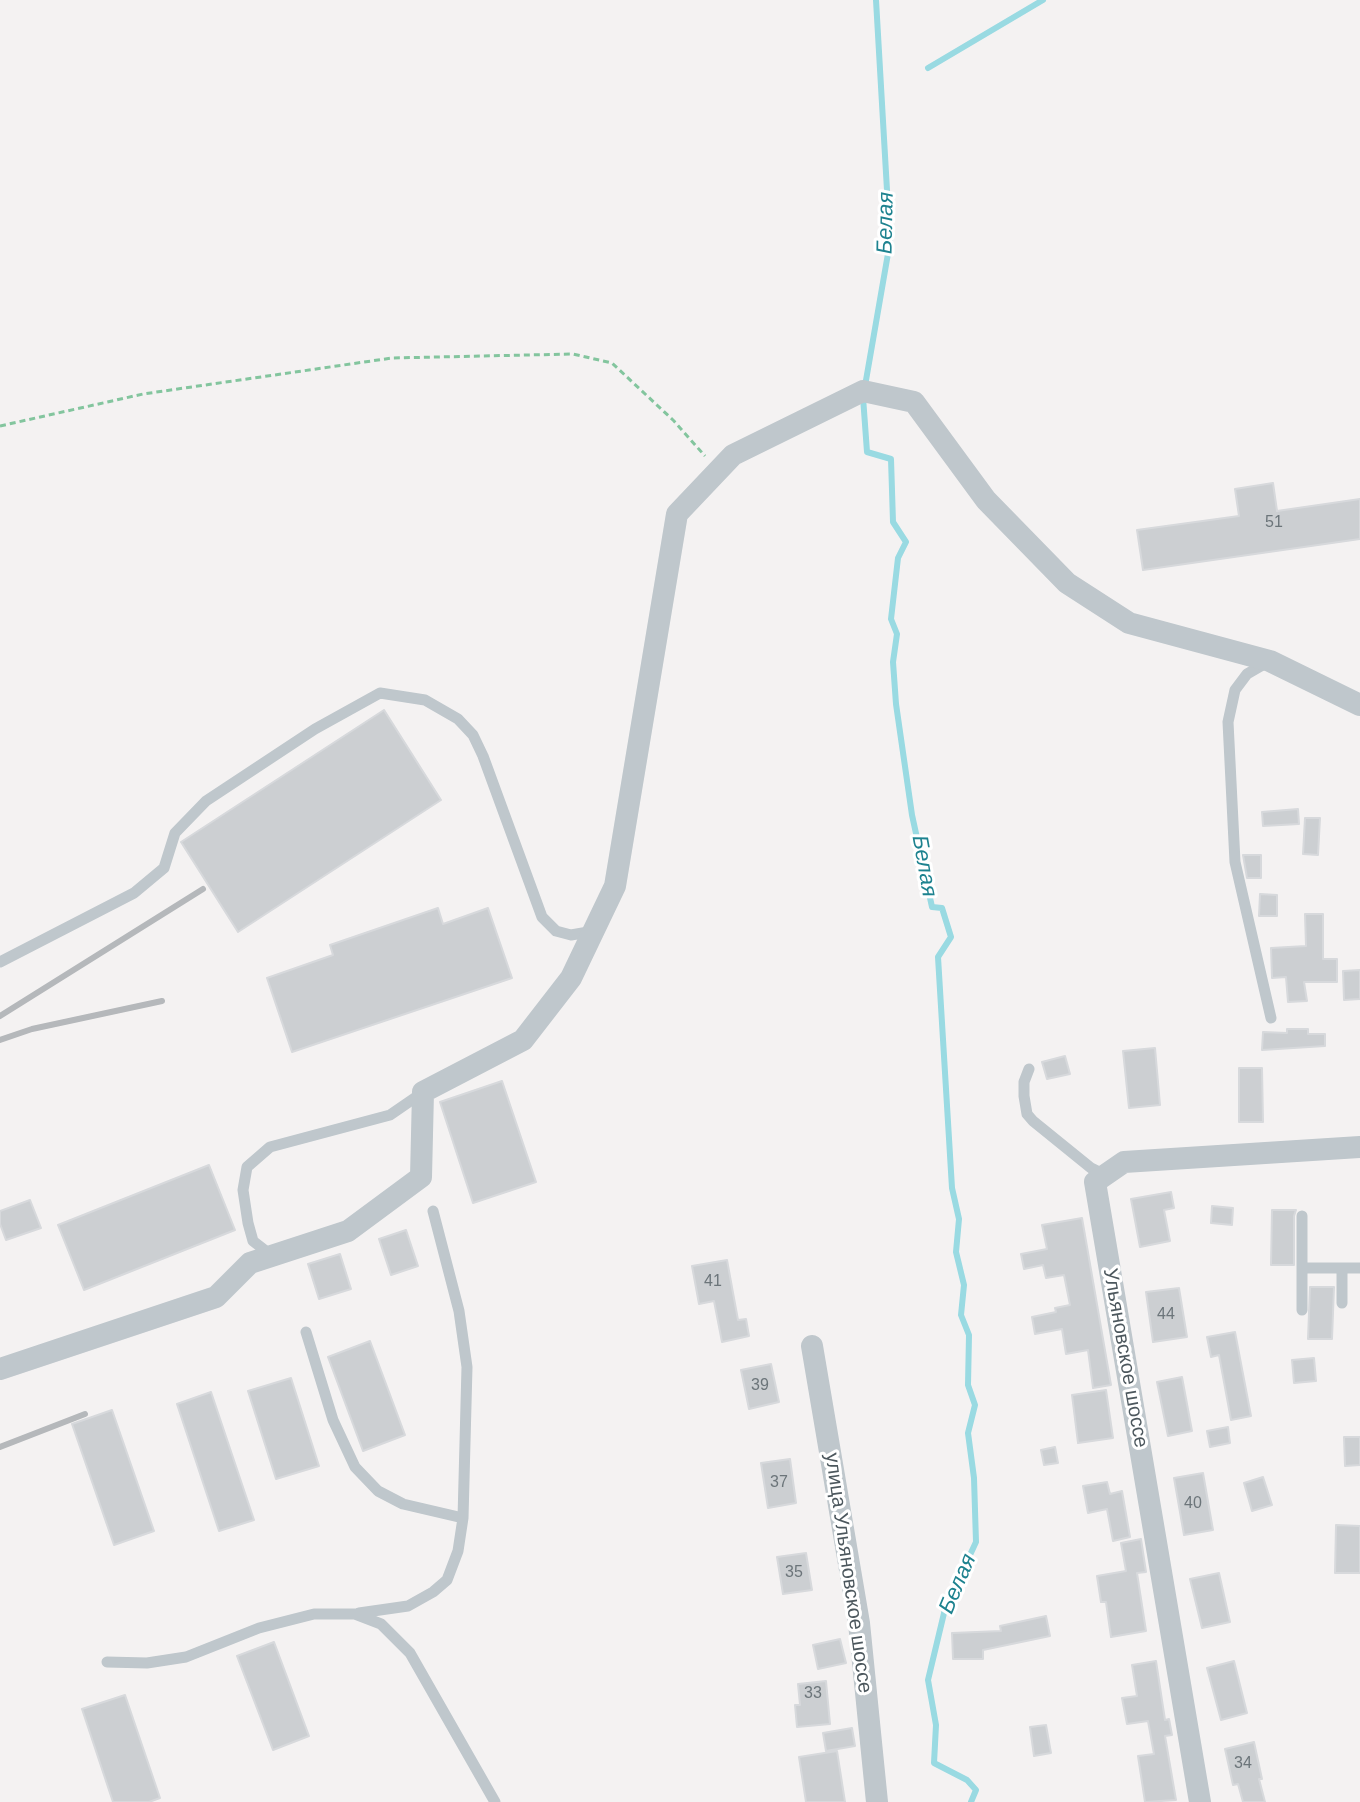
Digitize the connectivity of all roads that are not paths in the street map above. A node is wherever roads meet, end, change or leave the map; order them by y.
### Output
1 (1270, 661) junction
2 (1360, 705) edge
3 (594, 931) junction
4 (0, 962) edge
5 (1271, 1018) dead end
6 (1029, 1069) dead end
7 (423, 1092) junction
8 (1360, 1147) edge
9 (1106, 1175) junction
10 (433, 1211) dead end
11 (1302, 1216) dead end
12 (271, 1256) junction
13 (1303, 1268) junction
14 (1342, 1268) junction
15 (1360, 1268) edge
16 (1342, 1303) dead end
17 (1302, 1310) dead end
18 (306, 1332) dead end
19 (812, 1346) dead end
20 (0, 1369) edge
21 (463, 1518) junction
22 (355, 1614) junction
23 (107, 1662) dead end
24 (495, 1802) edge
25 (877, 1802) edge
26 (1200, 1802) edge

1 - 2 street
1 - 3 street
1 - 5 lane
3 - 4 lane
3 - 7 street
6 - 9 lane
7 - 12 street
7 - 12 lane
8 - 9 street
9 - 26 street, Ульяновское шоссе
10 - 21 lane
11 - 13 lane
12 - 20 street
13 - 14 lane
13 - 17 lane
14 - 15 lane
14 - 16 lane
18 - 21 lane
19 - 25 street, улица Ульяновское шоссе
21 - 22 lane
22 - 23 lane
22 - 24 lane

